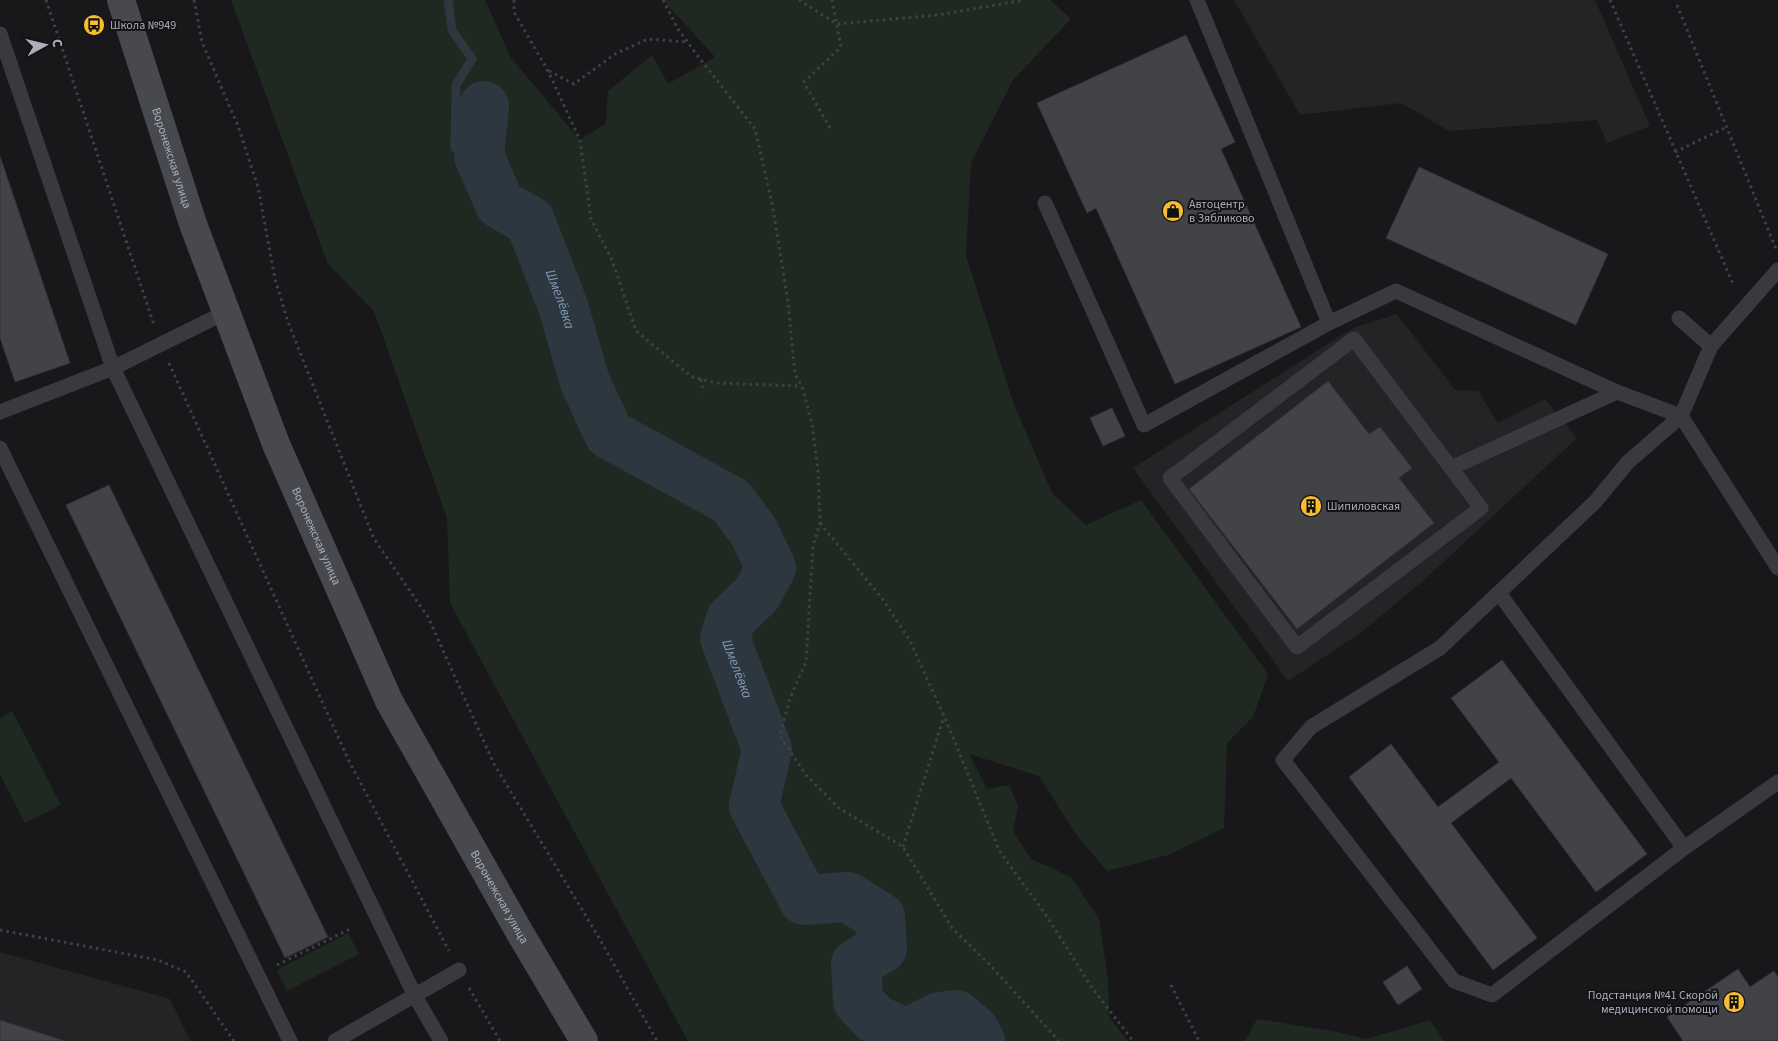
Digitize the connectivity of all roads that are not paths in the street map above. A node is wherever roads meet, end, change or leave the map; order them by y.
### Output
1 (121, 0) edge
2 (1197, 0) edge
3 (0, 34) edge
4 (1045, 203) dead end
5 (1778, 270) edge
6 (226, 312) junction
7 (1679, 318) dead end
8 (1329, 324) junction
9 (1711, 346) junction
10 (113, 368) junction
11 (1617, 392) junction
12 (0, 412) edge
13 (1681, 416) junction
14 (0, 448) edge
15 (1451, 468) junction
16 (1778, 568) edge
17 (1500, 593) junction
18 (1778, 782) edge
19 (1684, 848) junction
20 (459, 970) road end
21 (415, 996) junction
22 (290, 1041) edge
23 (334, 1041) edge
24 (441, 1041) edge
25 (584, 1041) edge

1 - 6 street, Воронежская улица
2 - 8 lane
3 - 10 lane
4 - 8 lane
5 - 9 lane
6 - 10 lane
6 - 25 street, Воронежская улица
7 - 9 lane
8 - 11 lane
9 - 13 lane
10 - 12 lane
10 - 21 lane
11 - 13 lane
11 - 15 lane
13 - 16 lane
13 - 17 lane
14 - 22 lane
15 - 15 lane
17 - 19 lane
17 - 19 lane
18 - 19 lane
20 - 21 lane
21 - 23 lane
21 - 24 lane

